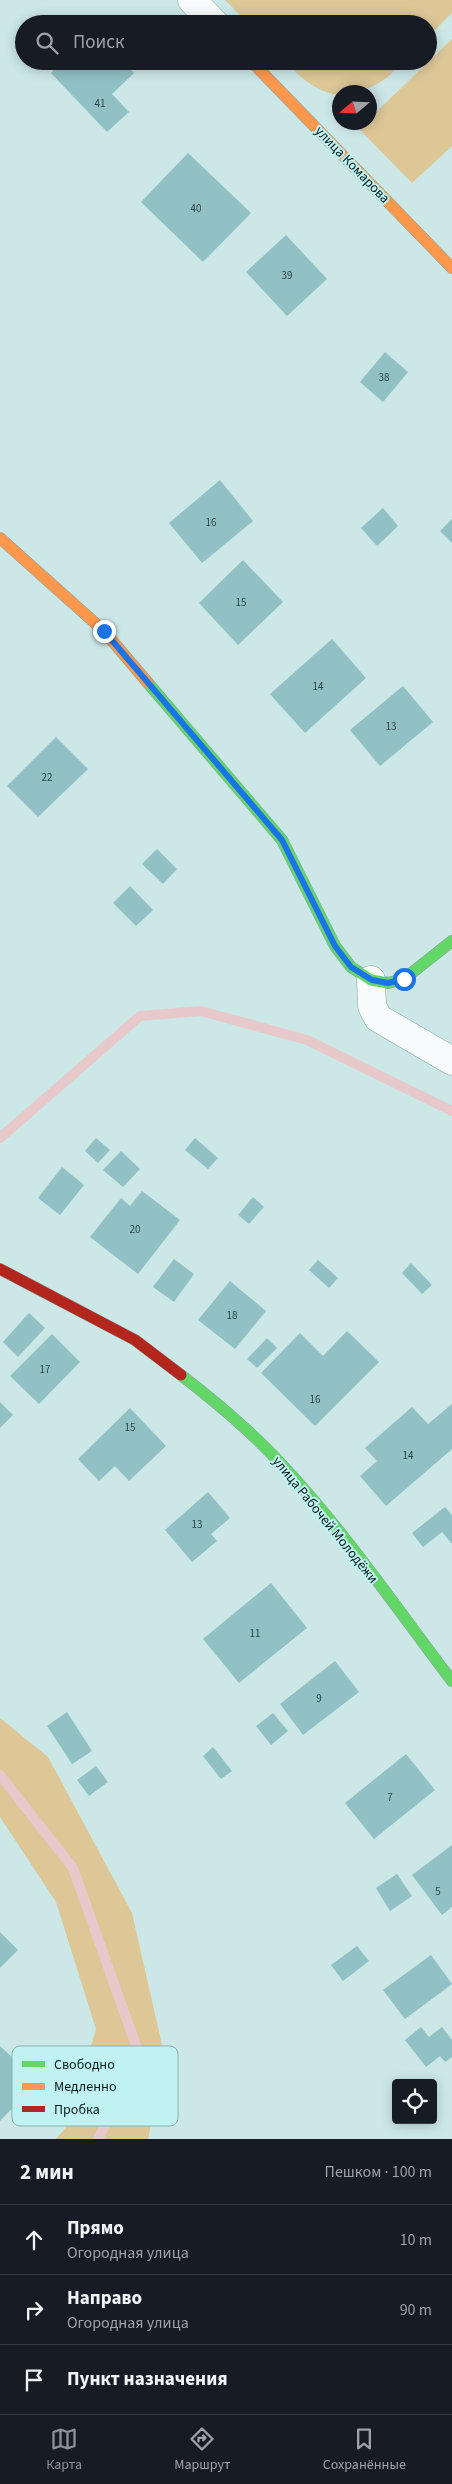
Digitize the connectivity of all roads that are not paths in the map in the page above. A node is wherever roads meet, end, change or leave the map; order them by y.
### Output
1 (192, 0) edge
2 (206, 15) edge
3 (260, 70) edge
4 (452, 268) edge
5 (0, 538) edge
6 (452, 941) edge
7 (372, 980) junction
8 (452, 1061) edge
9 (0, 1269) edge
10 (452, 1681) edge

1 - 2 street
3 - 4 street, улица Комарова
5 - 7 street
6 - 7 street
7 - 8 street
9 - 10 street, улица Рабочей Молодёжи

